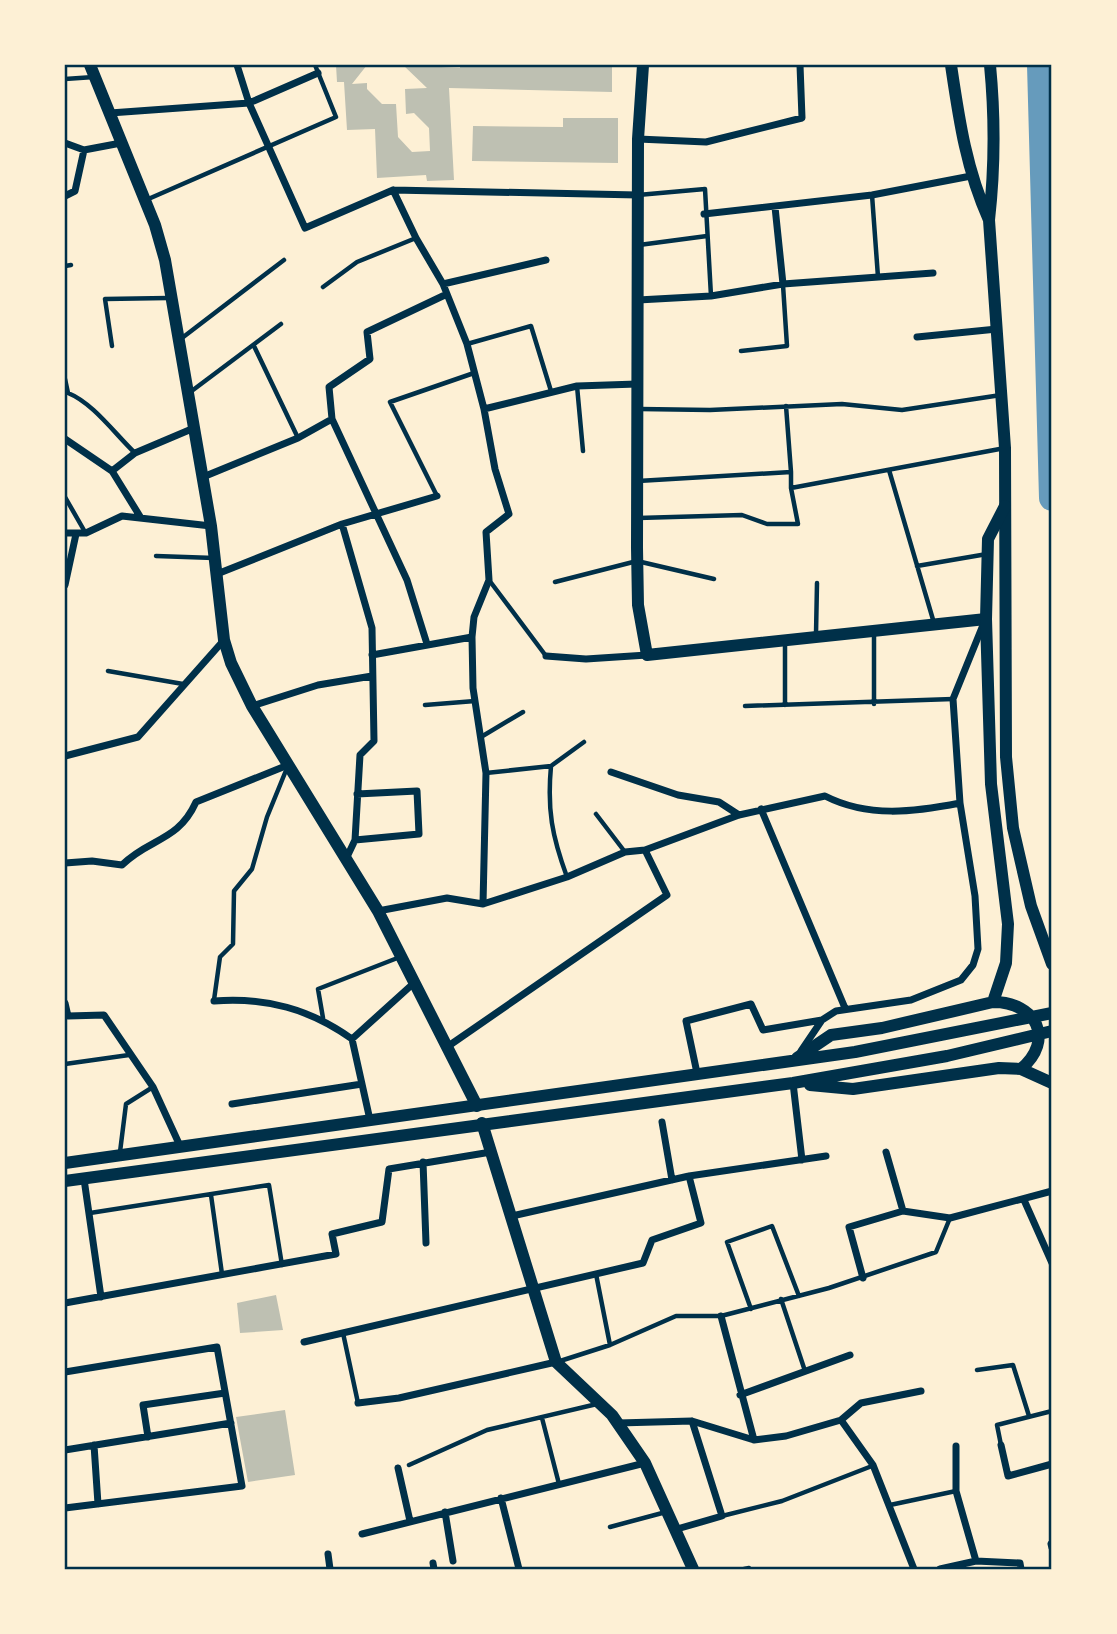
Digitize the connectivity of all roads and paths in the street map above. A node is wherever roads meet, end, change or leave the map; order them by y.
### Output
1 (237, 65) edge
2 (643, 65) edge
3 (800, 65) edge
4 (951, 65) edge
5 (990, 65) edge
6 (317, 69) edge
7 (93, 71) edge
8 (65, 79) edge
9 (248, 103) junction
10 (110, 113) junction
11 (638, 139) junction
12 (65, 143) edge
13 (121, 143) junction
14 (268, 146) junction
15 (84, 150) junction
16 (971, 176) junction
17 (393, 190) junction
18 (638, 195) junction
19 (872, 195) junction
20 (65, 196) edge
21 (145, 200) junction
22 (775, 208) junction
23 (704, 214) junction
24 (989, 220) junction
25 (707, 236) junction
26 (416, 238) junction
27 (638, 245) junction
28 (284, 260) dead end
29 (546, 260) dead end
30 (933, 272) dead end
31 (878, 278) junction
32 (443, 284) junction
33 (783, 284) junction
34 (323, 288) dead end
35 (447, 293) junction
36 (711, 296) junction
37 (171, 298) junction
38 (638, 300) junction
39 (281, 324) dead end
40 (997, 328) junction
41 (917, 337) dead end
42 (178, 341) junction
43 (467, 344) junction
44 (112, 346) dead end
45 (254, 346) junction
46 (741, 351) dead end
47 (475, 373) junction
48 (65, 379) edge
49 (637, 384) junction
50 (577, 386) junction
51 (551, 391) junction
52 (188, 394) junction
53 (1002, 395) junction
54 (786, 406) junction
55 (638, 408) junction
56 (484, 410) junction
57 (332, 418) junction
58 (194, 428) junction
59 (298, 438) junction
60 (65, 439) edge
61 (1005, 448) junction
62 (583, 451) dead end
63 (135, 453) junction
64 (889, 470) junction
65 (112, 471) junction
66 (791, 472) junction
67 (203, 477) junction
68 (637, 481) junction
69 (792, 488) junction
70 (65, 496) edge
71 (437, 496) joint
72 (1005, 506) junction
73 (378, 515) junction
74 (141, 518) junction
75 (637, 519) junction
76 (342, 524) junction
77 (211, 526) junction
78 (65, 533) edge
79 (86, 533) junction
80 (76, 534) junction
81 (988, 554) junction
82 (156, 556) dead end
83 (215, 558) junction
84 (637, 561) junction
85 (917, 566) junction
86 (218, 574) junction
87 (714, 579) dead end
88 (489, 580) junction
89 (555, 582) dead end
90 (817, 583) dead end
91 (65, 585) edge
92 (986, 619) junction
93 (934, 623) junction
94 (874, 629) junction
95 (816, 635) junction
96 (472, 637) junction
97 (785, 638) junction
98 (225, 640) junction
99 (427, 644) junction
100 (372, 655) junction
101 (647, 655) junction
102 (546, 656) joint
103 (108, 671) dead end
104 (372, 676) junction
105 (183, 684) junction
106 (953, 699) junction
107 (475, 701) junction
108 (874, 704) junction
109 (425, 705) dead end
110 (785, 705) junction
111 (252, 706) junction
112 (745, 706) dead end
113 (523, 712) dead end
114 (481, 738) junction
115 (584, 741) dead end
116 (65, 756) edge
117 (289, 764) junction
118 (551, 766) junction
119 (611, 772) dead end
120 (486, 773) junction
121 (357, 794) junction
122 (960, 803) junction
123 (761, 809) junction
124 (596, 814) dead end
125 (739, 815) junction
126 (355, 840) junction
127 (645, 850) junction
128 (625, 852) junction
129 (346, 860) junction
130 (65, 863) edge
131 (567, 877) junction
132 (483, 904) junction
133 (378, 911) junction
134 (401, 956) junction
135 (1052, 964) edge
136 (416, 981) junction
137 (214, 1001) joint
138 (993, 1002) junction
139 (65, 1003) edge
140 (845, 1008) junction
141 (1052, 1013) edge
142 (66, 1016) edge
143 (323, 1018) junction
144 (822, 1020) junction
145 (1052, 1031) edge
146 (352, 1039) junction
147 (447, 1047) junction
148 (129, 1055) junction
149 (794, 1060) junction
150 (65, 1064) edge
151 (1021, 1069) junction
152 (697, 1073) junction
153 (793, 1083) junction
154 (1052, 1083) edge
155 (362, 1084) junction
156 (153, 1087) junction
157 (232, 1104) dead end
158 (477, 1106) junction
159 (370, 1121) junction
160 (662, 1122) dead end
161 (482, 1123) junction
162 (181, 1149) junction
163 (491, 1152) junction
164 (886, 1152) dead end
165 (120, 1156) junction
166 (826, 1156) dead end
167 (802, 1160) junction
168 (423, 1162) junction
169 (65, 1163) edge
170 (185, 1166) junction
171 (689, 1176) junction
172 (84, 1179) junction
173 (672, 1180) junction
174 (65, 1181) edge
175 (1052, 1191) edge
176 (211, 1195) junction
177 (1024, 1200) junction
178 (903, 1210) junction
179 (89, 1213) junction
180 (512, 1216) junction
181 (950, 1218) junction
182 (426, 1243) dead end
183 (1052, 1263) edge
184 (282, 1265) junction
185 (596, 1273) junction
186 (222, 1275) junction
187 (863, 1278) junction
188 (535, 1287) junction
189 (799, 1296) junction
190 (100, 1297) junction
191 (781, 1299) junction
192 (65, 1303) edge
193 (751, 1309) junction
194 (721, 1317) junction
195 (343, 1332) junction
196 (304, 1342) dead end
197 (610, 1345) junction
198 (850, 1355) dead end
199 (556, 1362) junction
200 (977, 1370) dead end
201 (805, 1371) junction
202 (65, 1372) edge
203 (921, 1391) dead end
204 (225, 1393) junction
205 (740, 1395) junction
206 (358, 1402) joint
207 (601, 1403) junction
208 (1052, 1411) edge
209 (1029, 1416) junction
210 (542, 1418) junction
211 (841, 1420) junction
212 (692, 1421) junction
213 (231, 1423) junction
214 (617, 1423) junction
215 (148, 1437) junction
216 (754, 1440) junction
217 (94, 1445) junction
218 (1000, 1445) joint
219 (956, 1446) dead end
220 (65, 1450) edge
221 (645, 1463) junction
222 (1052, 1464) edge
223 (409, 1465) dead end
224 (873, 1465) junction
225 (398, 1468) dead end
226 (559, 1484) junction
227 (956, 1491) junction
228 (501, 1498) junction
229 (98, 1504) junction
230 (890, 1505) junction
231 (65, 1508) edge
232 (445, 1512) junction
233 (669, 1512) junction
234 (722, 1516) junction
235 (410, 1521) junction
236 (610, 1527) dead end
237 (677, 1529) junction
238 (362, 1534) dead end
239 (328, 1554) dead end
240 (453, 1561) dead end
241 (976, 1561) junction
242 (330, 1569) edge
243 (519, 1569) edge
244 (693, 1569) edge
245 (914, 1569) edge
246 (940, 1569) edge
247 (1021, 1569) edge

1 - 9 street
2 - 11 street
3 - 11 street
4 - 16 street
5 - 24 street
6 - 9 street
6 - 14 lane
7 - 8 lane
7 - 10 street
9 - 10 street
9 - 14 street
10 - 13 street
11 - 18 street
12 - 15 street
13 - 15 street
13 - 21 street
14 - 17 street
14 - 21 lane
15 - 20 street
16 - 19 street
16 - 24 street
17 - 18 street
17 - 26 street
18 - 23 lane
18 - 27 street
19 - 22 street
19 - 31 lane
21 - 37 street
22 - 23 street
22 - 33 street
23 - 25 lane
24 - 40 street
25 - 27 lane
25 - 36 lane
26 - 32 street
26 - 34 lane
27 - 38 street
28 - 42 lane
29 - 32 street
30 - 31 street
31 - 33 street
32 - 35 street
33 - 36 street
33 - 46 lane
35 - 43 street
35 - 57 street
36 - 38 street
37 - 42 street
37 - 44 lane
38 - 49 street
39 - 45 lane
40 - 41 street
40 - 53 street
42 - 52 street
43 - 47 street
43 - 51 lane
45 - 52 lane
45 - 59 lane
47 - 56 street
47 - 71 lane
48 - 63 lane
49 - 50 street
49 - 55 street
50 - 51 street
50 - 62 lane
51 - 56 street
52 - 58 street
53 - 54 lane
53 - 61 street
54 - 55 lane
54 - 66 lane
55 - 68 street
56 - 88 street
57 - 59 street
57 - 73 street
58 - 63 street
58 - 67 street
59 - 67 street
60 - 65 street
61 - 64 lane
61 - 72 street
63 - 65 street
64 - 69 lane
64 - 85 lane
65 - 74 street
66 - 68 lane
66 - 69 lane
67 - 77 street
68 - 75 street
69 - 75 lane
70 - 79 lane
71 - 73 street
72 - 81 street
72 - 135 street
73 - 76 street
73 - 99 street
74 - 77 street
74 - 79 street
75 - 84 street
76 - 86 street
76 - 100 street
77 - 83 street
78 - 80 street
79 - 80 street
80 - 91 street
81 - 85 lane
81 - 92 street
82 - 83 lane
83 - 86 street
84 - 87 lane
84 - 89 lane
84 - 101 street
85 - 93 lane
86 - 98 street
88 - 96 street
88 - 102 lane
90 - 95 lane
92 - 93 street
92 - 106 street
92 - 138 street
93 - 94 street
94 - 95 street
94 - 108 lane
95 - 97 street
96 - 99 street
96 - 107 street
97 - 101 street
97 - 110 lane
98 - 105 street
98 - 111 street
99 - 100 street
100 - 104 street
101 - 102 street
103 - 105 lane
104 - 111 street
104 - 121 street
105 - 116 street
106 - 108 lane
106 - 122 street
107 - 109 lane
107 - 114 street
108 - 110 lane
110 - 112 lane
111 - 117 street
113 - 114 lane
114 - 120 street
115 - 118 lane
117 - 129 street
117 - 130 street
117 - 137 lane
118 - 120 lane
118 - 131 lane
119 - 125 street
120 - 132 street
121 - 126 street
121 - 126 street
122 - 123 street
122 - 140 street
123 - 125 street
123 - 140 street
124 - 128 lane
125 - 127 street
126 - 129 street
127 - 128 street
127 - 147 street
128 - 131 street
129 - 133 street
131 - 132 street
132 - 133 street
133 - 134 street
134 - 136 street
134 - 143 lane
136 - 146 street
136 - 147 street
137 - 143 street
138 - 149 street
138 - 151 street
139 - 142 street
140 - 144 street
141 - 149 street
142 - 148 street
143 - 146 street
144 - 149 street
144 - 152 street
145 - 153 street
146 - 155 street
147 - 158 street
148 - 150 lane
148 - 156 street
149 - 152 street
151 - 153 street
151 - 154 street
152 - 158 street
153 - 161 street
153 - 167 street
155 - 157 street
155 - 159 street
156 - 162 street
156 - 165 lane
158 - 159 street
159 - 162 street
160 - 173 street
161 - 163 street
161 - 170 street
162 - 165 street
162 - 170 street
163 - 168 street
163 - 180 street
164 - 178 street
165 - 169 street
166 - 167 street
167 - 171 street
168 - 182 street
168 - 184 street
170 - 172 street
171 - 173 street
171 - 185 street
172 - 174 street
172 - 179 street
173 - 180 street
175 - 177 street
176 - 179 lane
176 - 184 lane
176 - 186 lane
177 - 181 street
177 - 183 street
178 - 181 street
178 - 187 street
179 - 190 street
180 - 188 street
181 - 187 lane
184 - 186 street
185 - 188 street
185 - 197 lane
186 - 190 street
187 - 189 lane
188 - 195 street
188 - 199 street
189 - 191 lane
189 - 193 lane
190 - 192 street
191 - 193 lane
191 - 201 lane
193 - 194 lane
194 - 197 lane
194 - 205 street
195 - 196 street
195 - 206 lane
197 - 199 lane
198 - 201 street
199 - 206 street
199 - 207 street
200 - 209 lane
201 - 205 street
202 - 204 street
203 - 211 street
204 - 213 street
204 - 215 street
205 - 216 street
207 - 210 lane
207 - 214 street
208 - 209 lane
209 - 218 lane
210 - 223 lane
210 - 226 lane
211 - 216 street
211 - 224 street
212 - 214 street
212 - 216 street
212 - 234 street
213 - 215 street
213 - 229 street
214 - 221 street
215 - 217 street
217 - 220 street
217 - 229 street
218 - 222 street
219 - 227 street
221 - 226 street
221 - 233 street
224 - 230 street
224 - 234 lane
225 - 235 street
226 - 228 street
227 - 230 lane
227 - 241 street
228 - 232 street
228 - 243 street
229 - 231 street
230 - 245 street
232 - 235 street
232 - 240 street
233 - 236 lane
233 - 237 street
234 - 237 street
235 - 238 street
237 - 244 street
239 - 242 street
241 - 246 street
241 - 247 street

